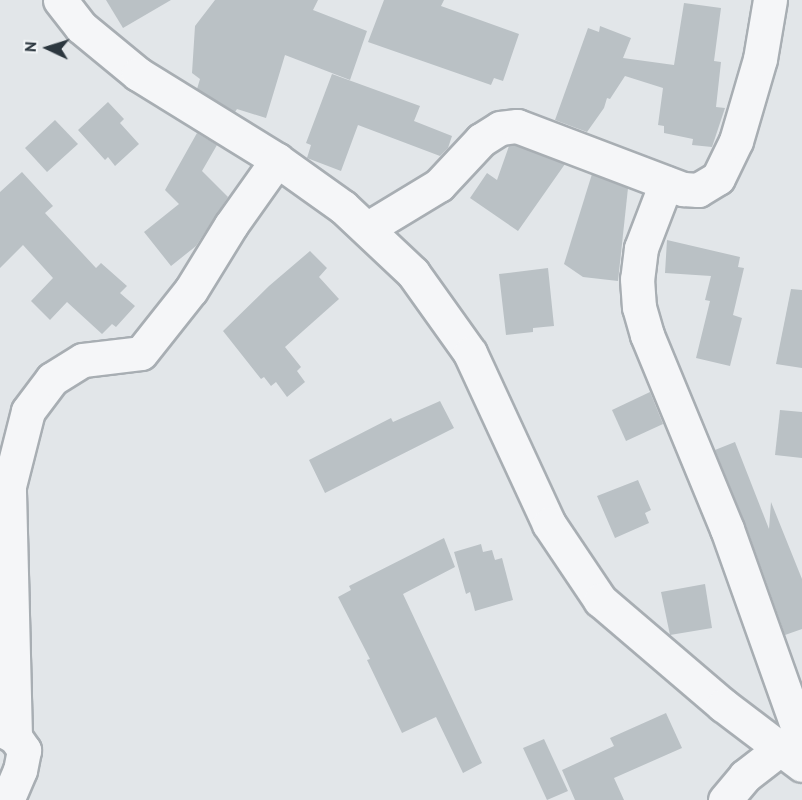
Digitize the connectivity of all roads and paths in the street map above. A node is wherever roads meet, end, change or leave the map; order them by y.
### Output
1 (60, 0) edge
2 (770, 0) edge
3 (277, 160) junction
4 (666, 183) junction
5 (368, 228) junction
6 (7, 733) edge
7 (796, 745) edge
8 (728, 799) edge
9 (7, 800) edge

1 - 3 street
2 - 4 street
3 - 5 street
3 - 6 street
4 - 5 street
4 - 7 street
5 - 7 street
6 - 9 street
7 - 8 street

